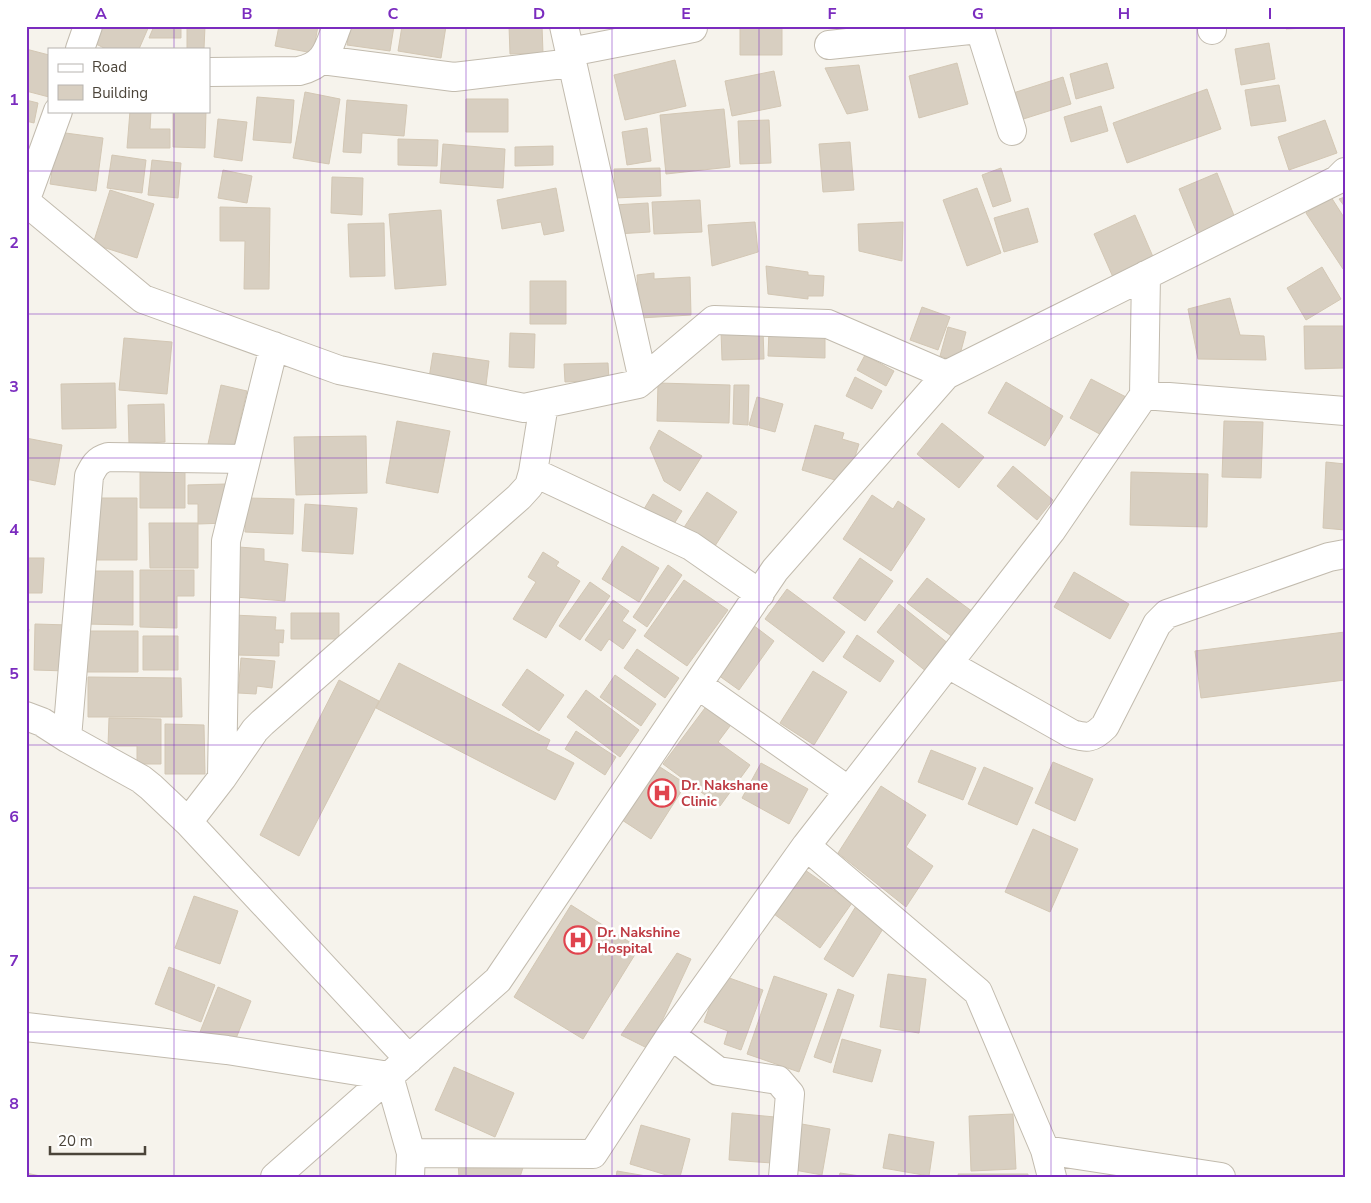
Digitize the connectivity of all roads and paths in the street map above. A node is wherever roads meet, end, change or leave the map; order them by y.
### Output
1 (88, 26) edge
2 (337, 26) edge
3 (693, 28) dead end
4 (979, 28) edge
5 (829, 45) dead end
6 (569, 47) edge
7 (80, 48) edge
8 (322, 60) junction
9 (210, 72) edge
10 (58, 112) edge
11 (1012, 131) dead end
12 (1345, 172) edge
13 (26, 201) edge
14 (1146, 275) junction
15 (274, 346) junction
16 (946, 375) junction
17 (643, 380) junction
18 (1144, 394) junction
19 (544, 404) junction
20 (1345, 411) edge
21 (246, 459) junction
22 (534, 472) junction
23 (1345, 554) edge
24 (760, 594) junction
25 (948, 664) junction
26 (698, 685) junction
27 (26, 716) edge
28 (67, 738) junction
29 (222, 778) junction
30 (849, 791) junction
31 (188, 822) junction
32 (806, 846) junction
33 (26, 1027) edge
34 (671, 1035) junction
35 (409, 1059) junction
36 (388, 1076) junction
37 (1045, 1150) junction
38 (411, 1165) edge
39 (275, 1177) edge
40 (783, 1177) edge
41 (1052, 1177) edge
42 (1221, 1177) edge

1 - 7 street
2 - 8 street
3 - 6 street
4 - 5 street
4 - 11 street
6 - 8 street
6 - 17 street
8 - 9 street
10 - 13 street
12 - 14 street
13 - 15 street
14 - 16 street
14 - 18 street
15 - 19 street
15 - 21 street
16 - 17 street
16 - 24 street
17 - 19 street
18 - 20 street
18 - 25 street
19 - 22 street
21 - 28 street
21 - 29 street
22 - 24 street
22 - 29 street
23 - 25 street
24 - 26 street
25 - 30 street
26 - 30 street
26 - 35 street
27 - 28 street
28 - 31 street
29 - 31 street
30 - 32 street
31 - 35 street
32 - 34 street
32 - 37 street
33 - 36 street
34 - 38 street
34 - 40 street
35 - 36 street
36 - 38 street
36 - 39 street
37 - 41 street
37 - 42 street

